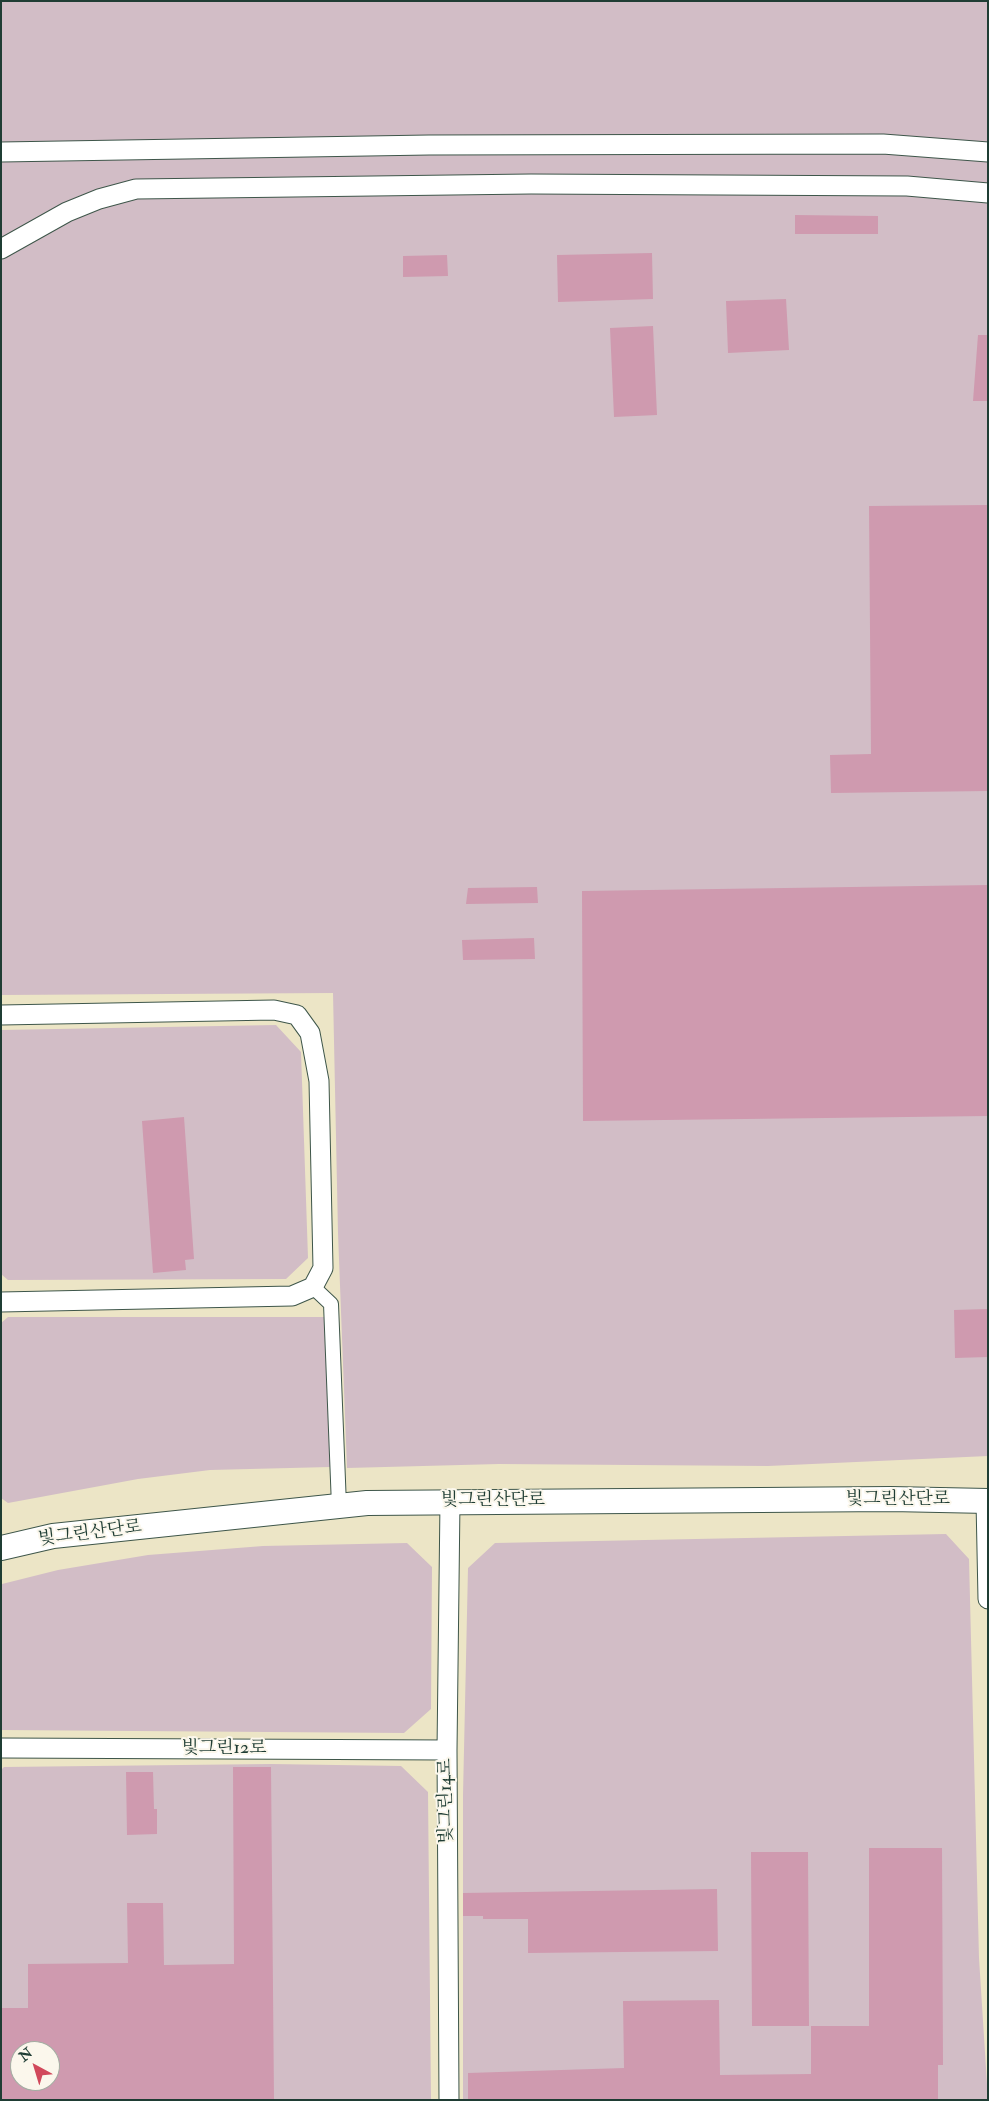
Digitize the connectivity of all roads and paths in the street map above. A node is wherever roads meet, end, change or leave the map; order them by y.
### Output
1 (1, 152) edge
2 (988, 152) edge
3 (988, 193) edge
4 (1, 248) edge
5 (1, 1015) edge
6 (313, 1287) junction
7 (1, 1302) edge
8 (987, 1500) edge
9 (450, 1501) junction
10 (340, 1506) junction
11 (1, 1548) edge
12 (988, 1599) edge
13 (1, 1748) edge
14 (447, 1750) junction
15 (450, 2100) edge

1 - 2 street
3 - 4 street
5 - 6 street
6 - 7 street
6 - 10 street
8 - 9 street, 빛그린산단로
8 - 12 street
9 - 10 street, 빛그린산단로
9 - 14 street, 빛그린14로
10 - 11 street, 빛그린산단로
13 - 14 street, 빛그린12로
14 - 15 street, 빛그린14로

